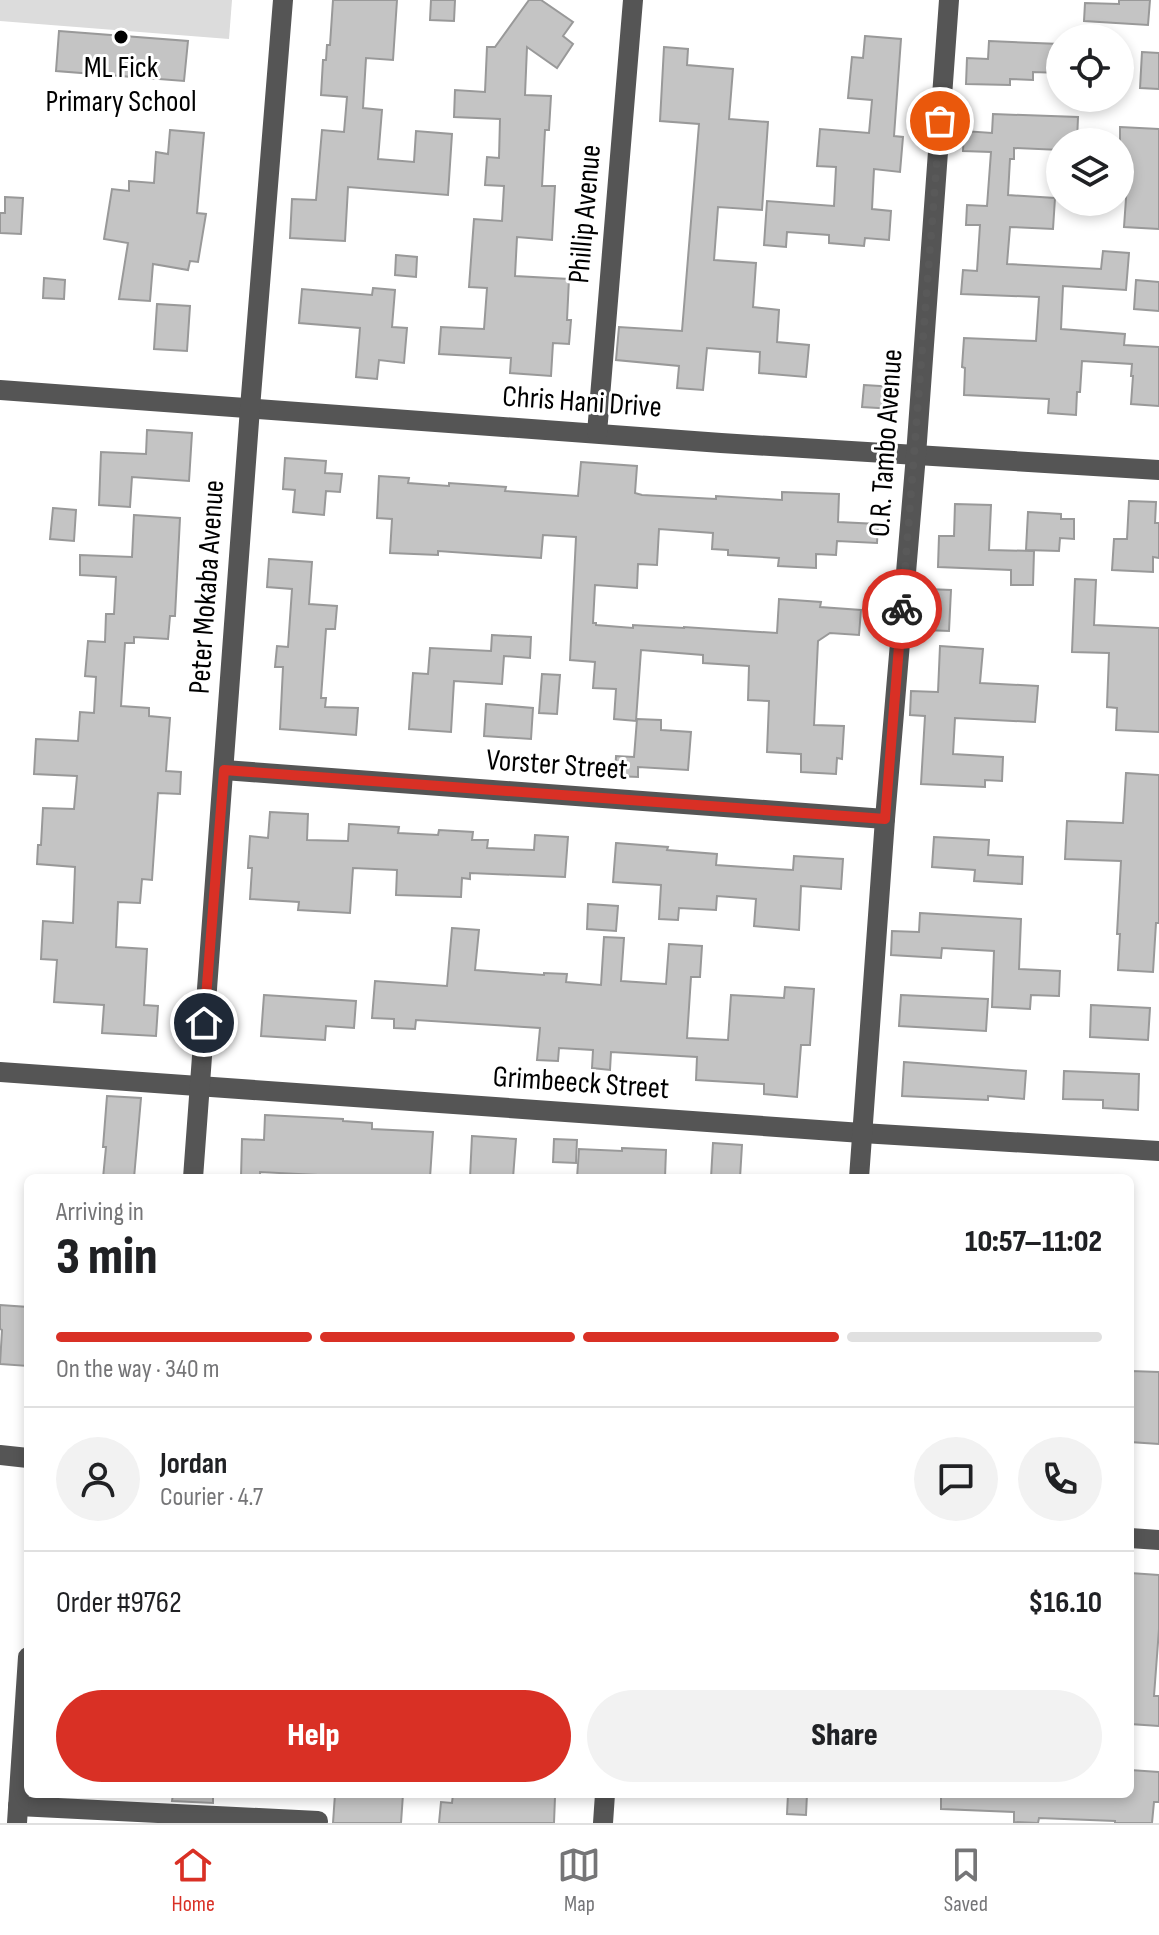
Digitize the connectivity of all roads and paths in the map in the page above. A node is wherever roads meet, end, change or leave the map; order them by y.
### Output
1 (283, 0) edge
2 (633, 0) edge
3 (949, 0) edge
4 (0, 390) edge
5 (250, 408) junction
6 (597, 433) junction
7 (916, 455) junction
8 (1159, 470) edge
9 (224, 770) junction
10 (885, 819) junction
11 (0, 1072) edge
12 (199, 1087) junction
13 (862, 1133) junction
14 (1159, 1151) edge
15 (193, 1174) edge
16 (859, 1174) edge
17 (0, 1455) edge
18 (24, 1458) edge
19 (1134, 1538) edge
20 (1159, 1540) edge
21 (24, 1714) edge
22 (605, 1798) edge
23 (17, 1815) edge
24 (318, 1821) dead end
25 (603, 1823) edge

1 - 5 street, Peter Mokaba Avenue
2 - 6 street, Phillip Avenue
3 - 7 street, O.R. Tambo Avenue
4 - 5 street, Chris Hani Drive
5 - 6 street, Chris Hani Drive
5 - 9 street, Peter Mokaba Avenue
6 - 7 street, Chris Hani Drive
7 - 8 street, Chris Hani Drive
7 - 10 street, O.R. Tambo Avenue
9 - 10 street, Vorster Street
9 - 12 street, Peter Mokaba Avenue
10 - 13 street, O.R. Tambo Avenue
11 - 12 street, Grimbeeck Street
12 - 13 street, Grimbeeck Street
12 - 15 street, Peter Mokaba Avenue
13 - 14 street, Grimbeeck Street
13 - 16 street, O.R. Tambo Avenue
17 - 18 street
19 - 20 street
21 - 23 street
22 - 25 street
23 - 24 street

